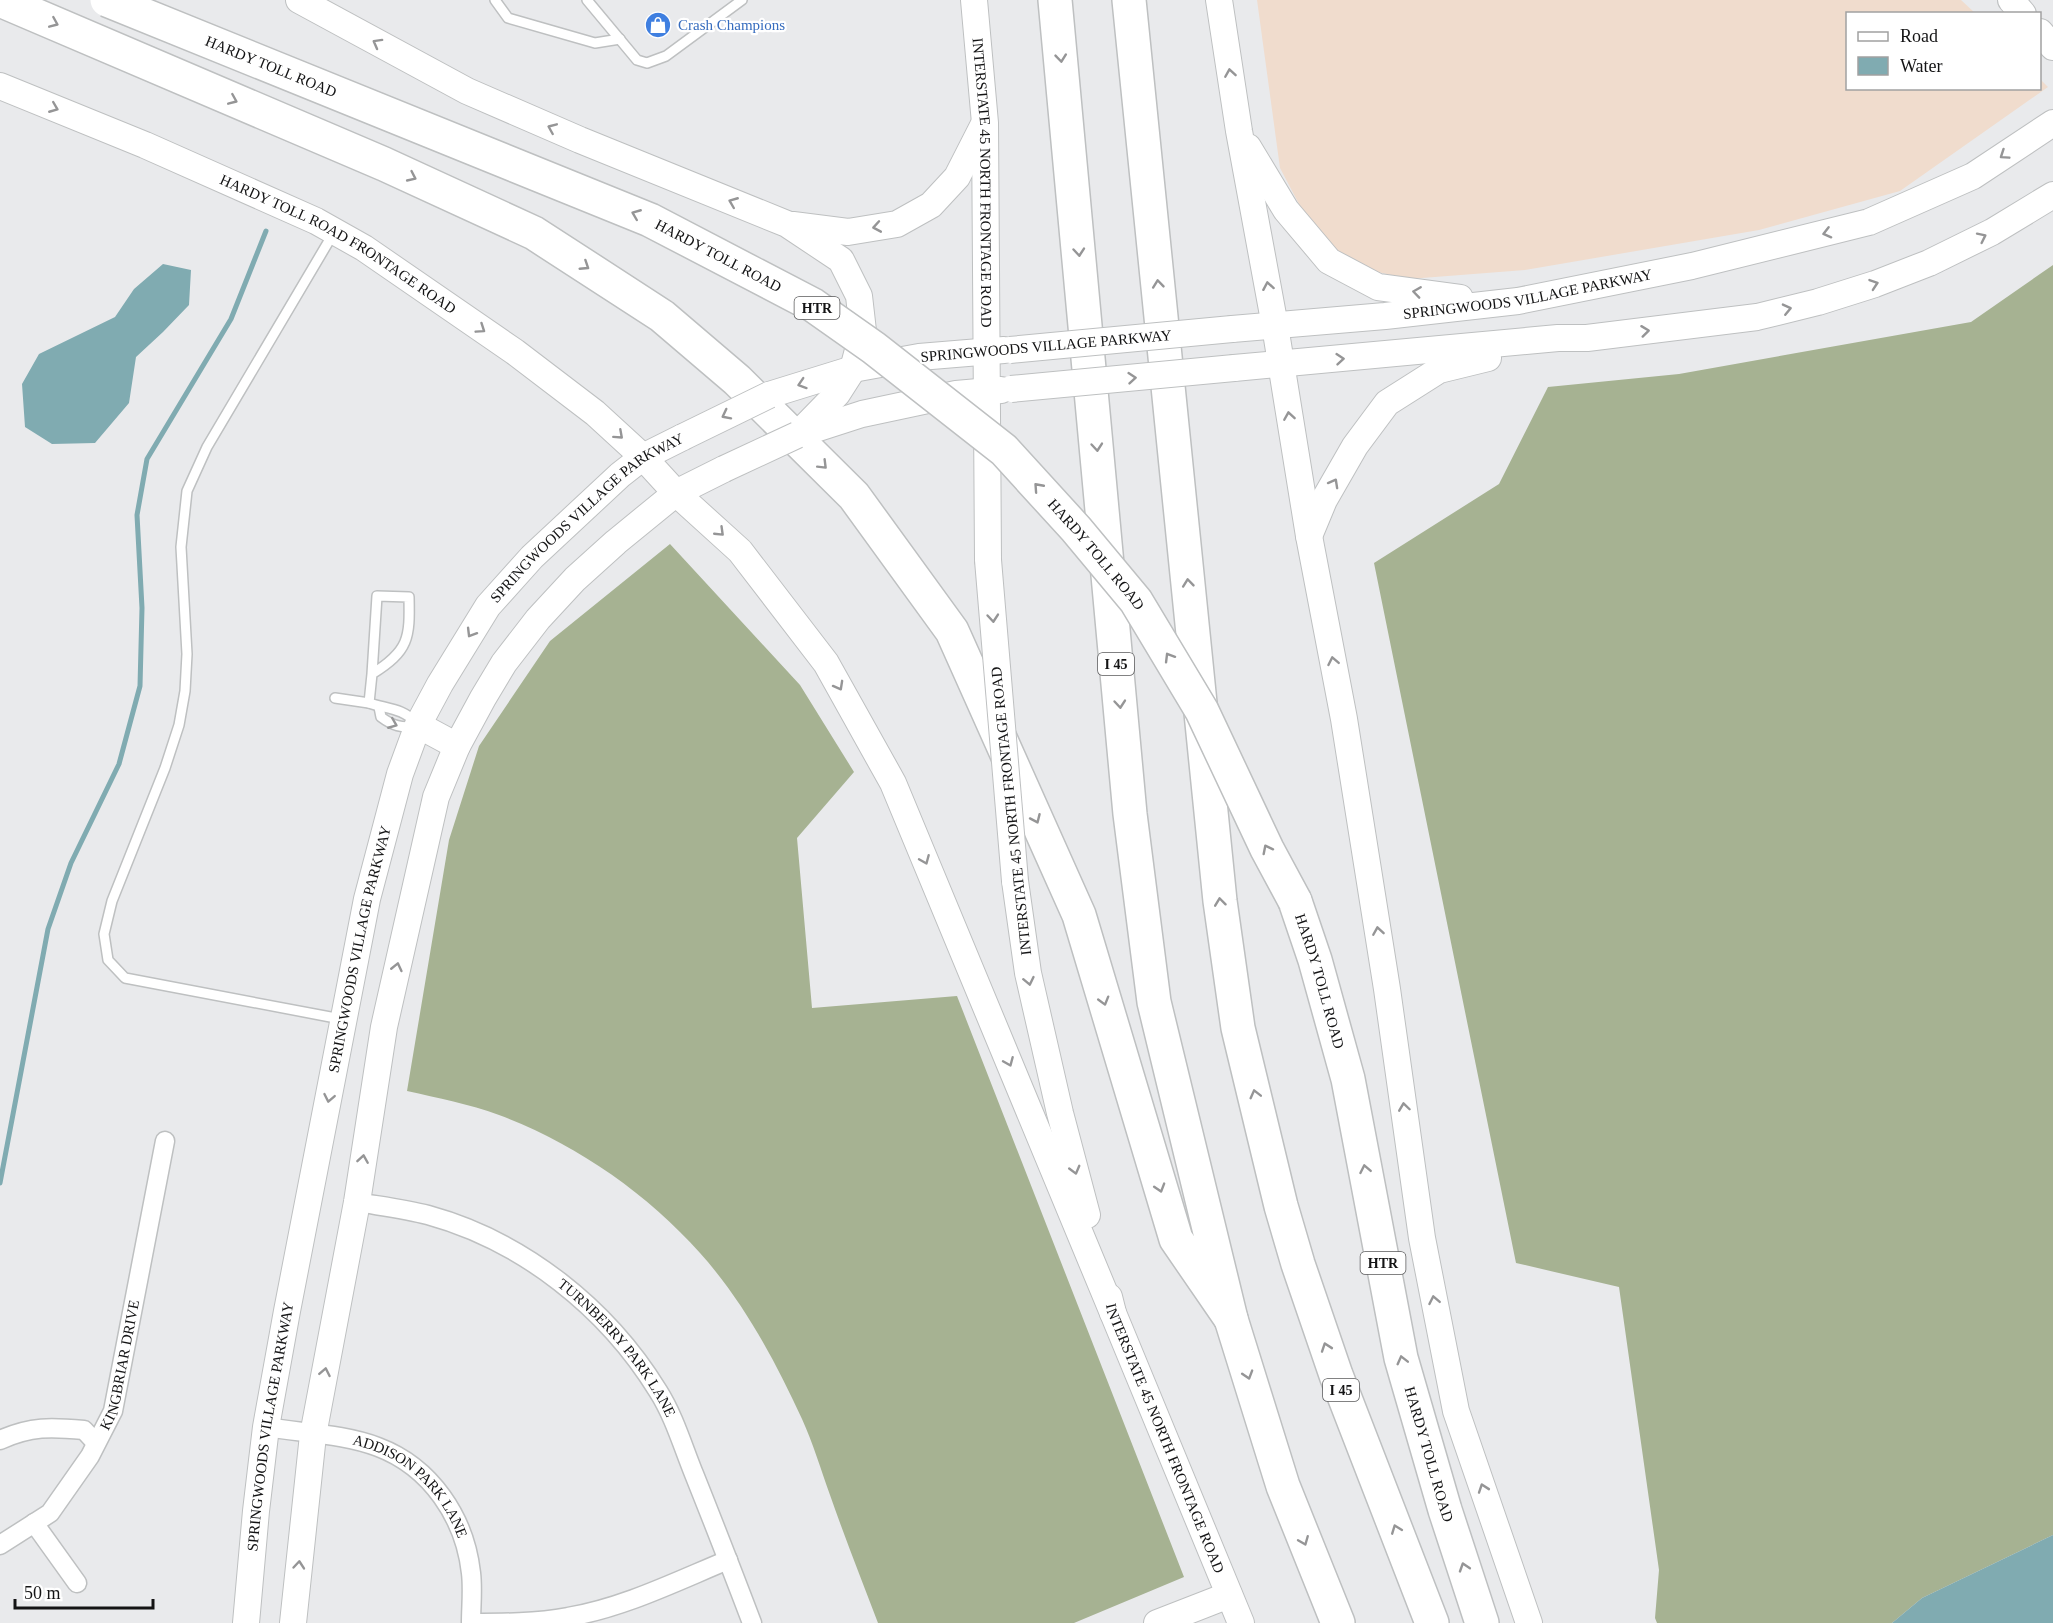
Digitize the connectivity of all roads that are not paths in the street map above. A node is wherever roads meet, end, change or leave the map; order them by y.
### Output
1 (0, 0) edge
2 (107, 0) edge
3 (299, 0) edge
4 (495, 0) edge
5 (587, 0) edge
6 (742, 0) edge
7 (974, 0) edge
8 (1055, 0) edge
9 (1130, 0) edge
10 (1219, 0) edge
11 (2011, 0) edge
12 (2021, 12) edge
13 (2041, 33) edge
14 (620, 39) junction
15 (2053, 47) edge
16 (0, 86) edge
17 (985, 123) junction
18 (2053, 123) edge
19 (1239, 131) junction
20 (2053, 195) edge
21 (787, 224) junction
22 (334, 232) junction
23 (1496, 303) junction
24 (860, 311) junction
25 (1275, 326) junction
26 (1587, 338) junction
27 (999, 351) junction
28 (920, 357) junction
29 (1281, 364) junction
30 (842, 379) junction
31 (999, 390) junction
32 (797, 435) junction
33 (643, 457) junction
34 (676, 493) junction
35 (1309, 536) junction
36 (372, 674) junction
37 (335, 698) dead end
38 (369, 703) junction
39 (379, 707) junction
40 (418, 725) junction
41 (457, 746) junction
42 (344, 1020) junction
43 (384, 1027) junction
44 (165, 1141) dead end
45 (357, 1202) junction
46 (1113, 1312) junction
47 (1231, 1319) junction
48 (266, 1427) junction
49 (313, 1435) junction
50 (0, 1440) edge
51 (96, 1443) junction
52 (34, 1523) junction
53 (0, 1545) edge
54 (728, 1560) junction
55 (76, 1583) dead end
56 (1229, 1595) junction
57 (246, 1623) edge
58 (293, 1623) edge
59 (471, 1623) edge
60 (752, 1623) edge
61 (1158, 1623) edge
62 (1241, 1623) edge
63 (1338, 1623) edge
64 (1432, 1623) edge
65 (1482, 1623) edge
66 (1529, 1623) edge

1 -> 47 highway
65 -> 2 highway, HARDY TOLL ROAD / HTR, bridge
21 -> 3 main road
4 - 14 lane
5 - 14 lane
6 - 14 lane
7 - 17 main road, INTERSTATE 45 NORTH FRONTAGE ROAD
8 -> 47 highway, I 45
64 -> 9 highway, I 45
19 -> 10 main road
11 - 12 main road
13 - 15 main road
16 -> 22 main road, HARDY TOLL ROAD FRONTAGE ROAD
17 -> 21 main road
17 - 27 main road, INTERSTATE 45 NORTH FRONTAGE ROAD
18 -> 23 main road, SPRINGWOODS VILLAGE PARKWAY
23 -> 19 main road
25 -> 19 main road
26 -> 20 main road
21 - 24 main road
22 -> 33 main road, HARDY TOLL ROAD FRONTAGE ROAD
22 - 42 lane
23 - 25 main road, SPRINGWOODS VILLAGE PARKWAY
24 - 28 main road
24 - 30 main road
25 - 27 main road, SPRINGWOODS VILLAGE PARKWAY, bridge
25 - 29 main road
29 -> 26 main road
35 -> 26 main road
27 - 28 main road, SPRINGWOODS VILLAGE PARKWAY
27 - 31 main road, INTERSTATE 45 NORTH FRONTAGE ROAD
28 - 30 main road, SPRINGWOODS VILLAGE PARKWAY
31 -> 29 main road, bridge
35 -> 29 main road
30 - 32 main road
30 -> 33 main road, SPRINGWOODS VILLAGE PARKWAY, bridge
31 - 32 main road
31 -> 46 main road, INTERSTATE 45 NORTH FRONTAGE ROAD, bridge
32 - 34 main road, bridge
33 - 34 main road, HARDY TOLL ROAD FRONTAGE ROAD
33 -> 40 main road, SPRINGWOODS VILLAGE PARKWAY
34 - 41 main road
34 -> 46 main road, HARDY TOLL ROAD FRONTAGE ROAD
66 -> 35 main road
36 - 36 lane
36 - 38 lane
37 - 38 lane
38 - 39 lane
39 - 40 lane
39 -> 40 lane
40 - 41 main road
40 - 42 main road, SPRINGWOODS VILLAGE PARKWAY
43 -> 41 main road
42 - 43 main road
42 -> 48 main road, SPRINGWOODS VILLAGE PARKWAY
45 -> 43 main road
44 - 51 street, KINGBRIAR DRIVE
49 -> 45 main road
45 - 54 street, TURNBERRY PARK LANE
46 - 56 main road, INTERSTATE 45 NORTH FRONTAGE ROAD
47 -> 63 highway, I 45
48 - 49 street, ADDISON PARK LANE
48 - 57 main road, SPRINGWOODS VILLAGE PARKWAY
58 -> 49 main road
49 - 59 street, ADDISON PARK LANE
50 - 51 street
51 - 52 street, KINGBRIAR DRIVE
52 - 53 street, KINGBRIAR DRIVE
52 - 55 street
54 - 59 street
54 - 60 street, TURNBERRY PARK LANE
56 - 61 main road
56 - 62 main road, INTERSTATE 45 NORTH FRONTAGE ROAD

